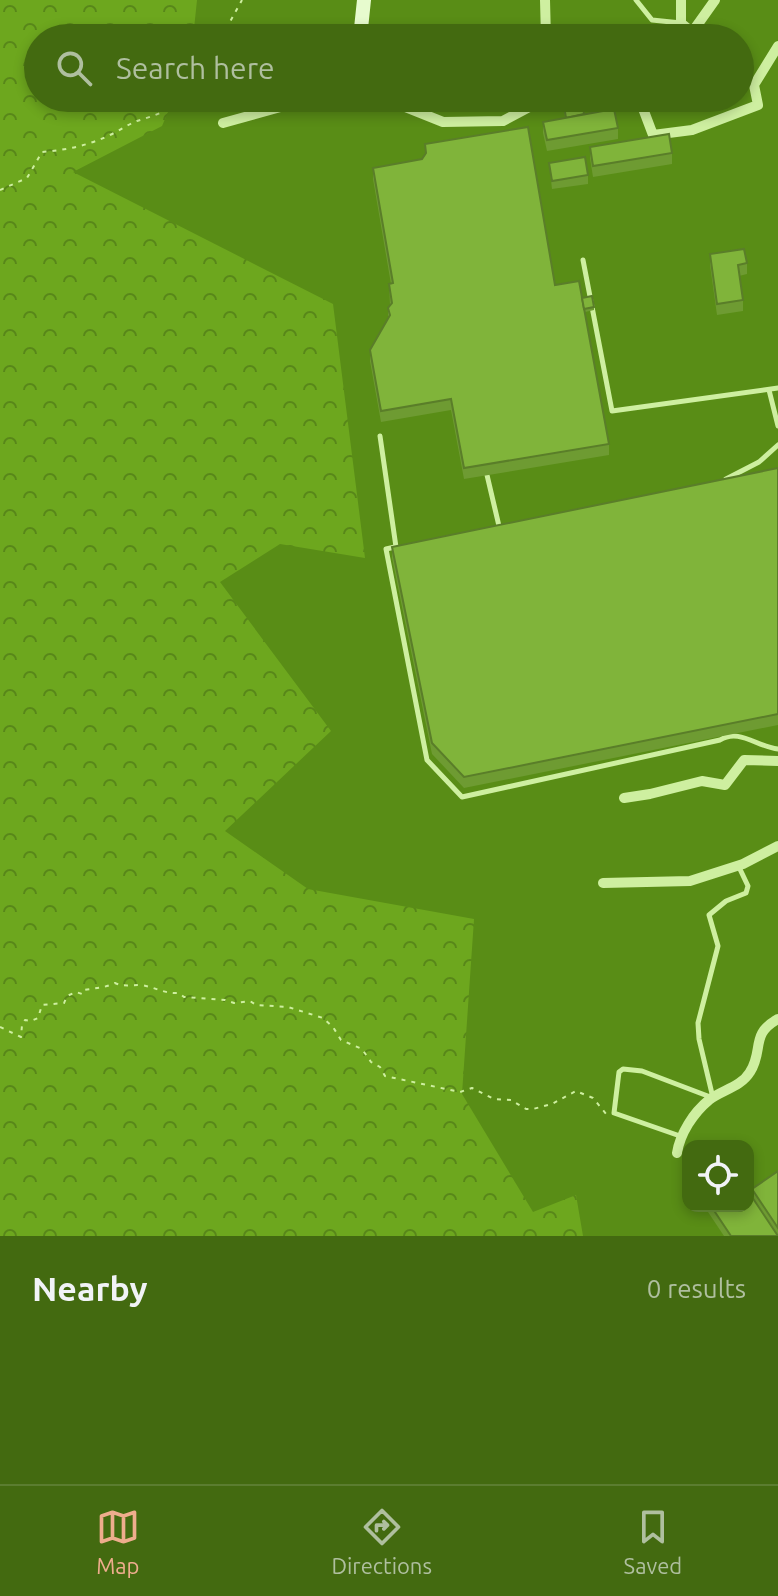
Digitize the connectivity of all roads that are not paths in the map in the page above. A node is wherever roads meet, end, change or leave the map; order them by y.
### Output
1 (364, 0) edge
2 (545, 0) edge
3 (636, 0) edge
4 (681, 0) edge
5 (715, 0) edge
6 (681, 23) joint
7 (361, 24) edge
8 (546, 24) edge
9 (698, 24) edge
10 (778, 46) edge
11 (754, 85) edge
12 (754, 85) edge
13 (754, 107) edge
14 (263, 112) edge
15 (414, 112) edge
16 (520, 112) edge
17 (644, 112) edge
18 (740, 112) edge
19 (223, 123) dead end
20 (583, 260) dead end
21 (778, 388) edge
22 (769, 390) junction
23 (778, 426) edge
24 (380, 436) dead end
25 (778, 445) edge
26 (759, 462) junction
27 (763, 472) edge
28 (487, 475) edge
29 (716, 482) edge
30 (515, 523) edge
31 (499, 526) junction
32 (484, 529) edge
33 (410, 544) edge
34 (396, 547) junction
35 (778, 749) edge
36 (778, 761) edge
37 (624, 798) dead end
38 (778, 846) edge
39 (738, 865) junction
40 (603, 883) dead end
41 (778, 1019) edge
42 (713, 1098) junction
43 (680, 1136) junction
44 (677, 1153) dead end

1 - 7 street
2 - 8 street
3 - 6 lane
4 - 6 street
5 - 9 street
10 - 11 street
12 - 13 street
14 - 19 street
15 - 16 street
17 - 18 street
20 - 22 lane
21 - 22 lane
22 - 23 lane
24 - 34 lane
25 - 26 lane
26 - 27 lane
26 - 29 lane
28 - 31 lane
30 - 31 lane
31 - 32 lane
33 - 34 lane
34 - 35 lane
36 - 37 street
38 - 39 street
39 - 40 street
39 - 42 lane
41 - 42 street
42 - 43 street
42 - 43 lane
43 - 44 street

